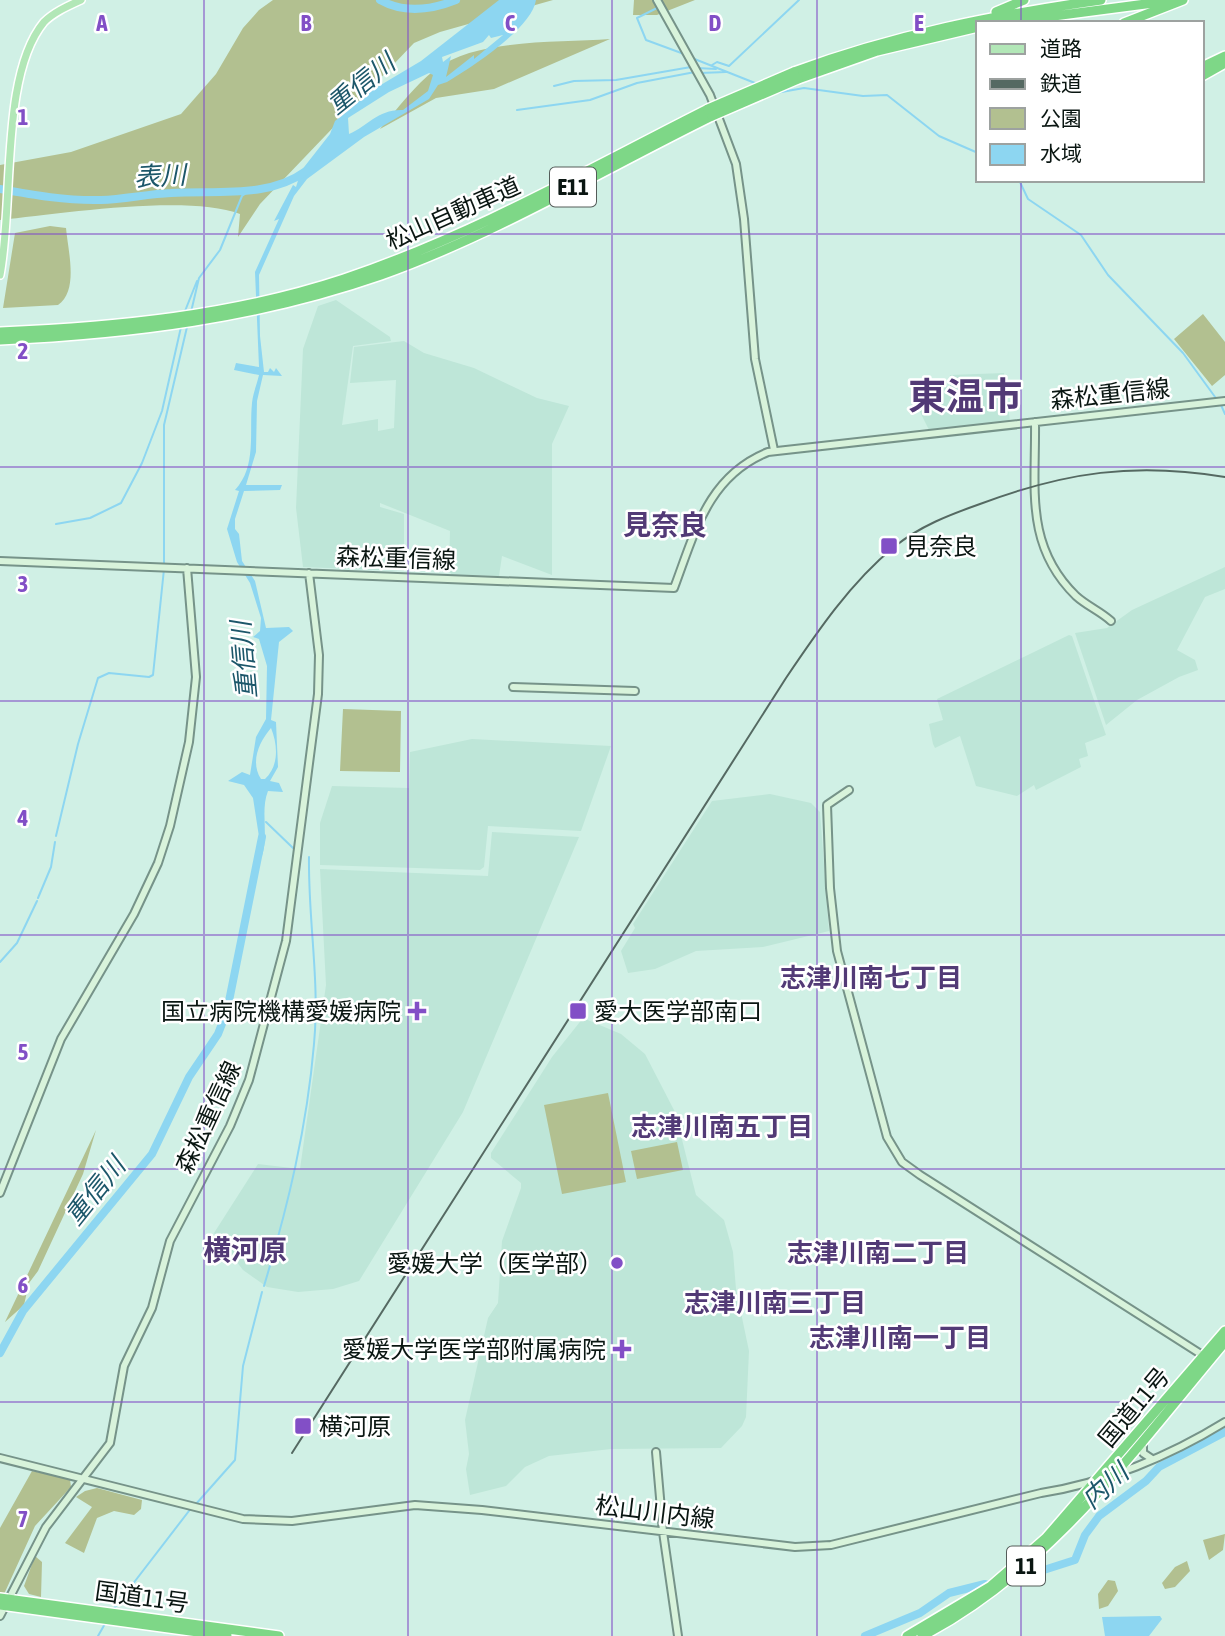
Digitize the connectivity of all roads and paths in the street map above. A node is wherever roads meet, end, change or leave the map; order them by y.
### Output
1 (81, 0) edge
2 (657, 0) edge
3 (1024, 0) edge
4 (1101, 0) edge
5 (1176, 0) edge
6 (1183, 0) edge
7 (985, 17) junction
8 (1016, 21) edge
9 (1129, 21) edge
10 (976, 27) edge
11 (1225, 56) edge
12 (1225, 63) edge
13 (1204, 66) edge
14 (796, 75) junction
15 (1204, 75) edge
16 (0, 275) edge
17 (166, 324) junction
18 (0, 332) edge
19 (0, 340) edge
20 (1225, 401) edge
21 (1035, 422) junction
22 (774, 450) junction
23 (0, 561) edge
24 (187, 568) junction
25 (309, 573) junction
26 (1111, 621) dead end
27 (513, 687) dead end
28 (635, 691) dead end
29 (849, 790) dead end
30 (0, 1193) edge
31 (1225, 1331) edge
32 (1225, 1342) edge
33 (1206, 1358) junction
34 (1225, 1422) edge
35 (1143, 1439) junction
36 (656, 1452) dead end
37 (0, 1458) edge
38 (1153, 1459) junction
39 (1112, 1474) junction
40 (1098, 1479) junction
41 (84, 1480) junction
42 (1073, 1488) junction
43 (1077, 1504) junction
44 (663, 1532) junction
45 (4, 1602) edge
46 (0, 1616) edge
47 (222, 1633) edge
48 (279, 1636) edge
49 (678, 1636) edge
50 (907, 1636) edge
51 (922, 1636) edge

1 - 16 main road
2 - 22 main road
3 - 7 highway
4 - 7 highway, 松山自動車道 / E11
5 - 8 highway
6 - 9 highway
7 - 14 highway, 松山自動車道 / E11
10 - 14 highway, 松山自動車道 / E11
11 - 13 highway
12 - 15 highway
14 - 17 highway, 松山自動車道 / E11, bridge
17 - 18 highway, 松山自動車道 / E11
17 - 19 highway, 松山自動車道 / E11
20 - 21 main road, 森松重信線
21 - 22 main road, 森松重信線
21 - 26 main road
22 - 25 main road, 森松重信線
23 - 24 main road
24 - 25 main road
24 - 30 main road
25 - 41 main road, 森松重信線
27 - 28 main road
29 - 33 main road
31 - 33 highway, 国道11号 / 11
32 - 33 highway, 国道11号 / 11
33 - 35 highway, 国道11号 / 11
33 - 40 highway, 国道11号 / 11
34 - 38 main road, 松山川内線
35 - 38 main road
35 - 39 highway, 国道11号 / 11
36 - 44 main road
37 - 41 main road, 松山川内線
38 - 39 main road, 松山川内線
39 - 40 main road, 松山川内線
39 - 51 highway, 国道11号 / 11
40 - 42 main road, 松山川内線
40 - 43 highway, 国道11号 / 11
41 - 44 main road, 松山川内線
41 - 45 main road, 森松重信線
42 - 43 main road
42 - 44 main road, 松山川内線
43 - 50 highway, 国道11号 / 11
44 - 49 main road
45 - 46 main road, 森松重信線
45 - 47 highway, 国道11号
47 - 48 highway, 国道11号

